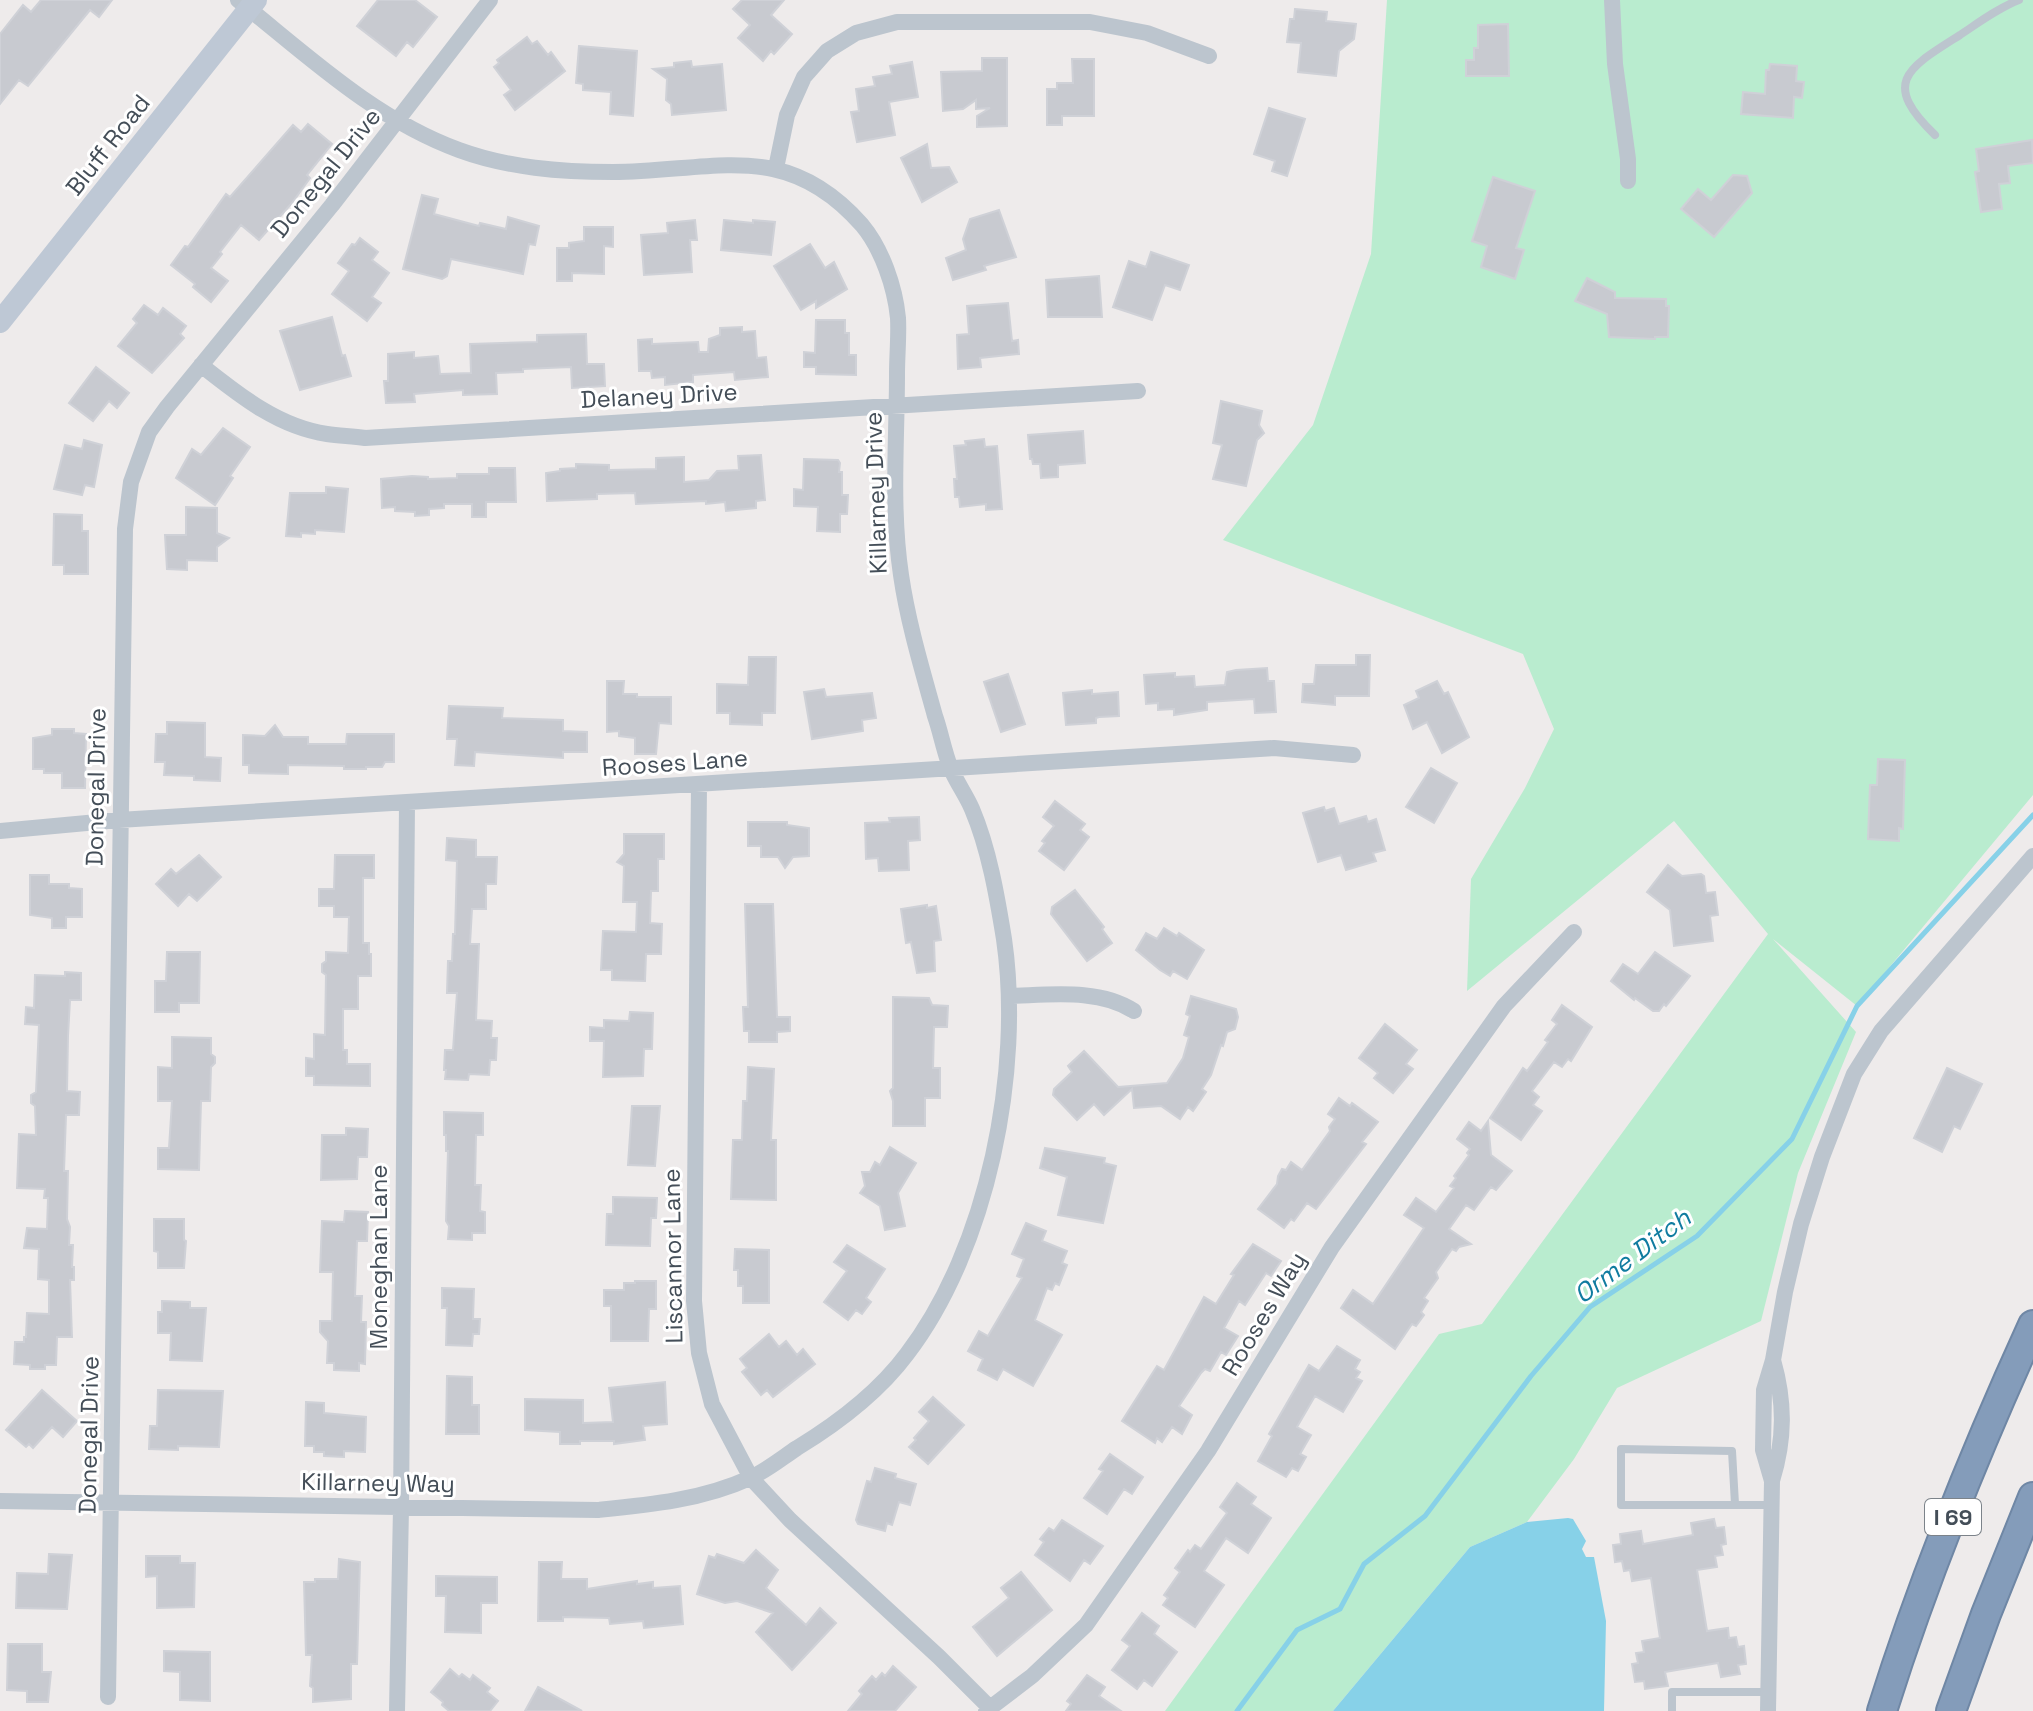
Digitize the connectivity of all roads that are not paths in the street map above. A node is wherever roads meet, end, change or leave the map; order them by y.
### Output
1 (490, 0) edge
2 (1612, 0) edge
3 (2019, 0) edge
4 (247, 3) edge
5 (1209, 56) dead end
6 (398, 121) junction
7 (1935, 135) dead end
8 (776, 168) junction
9 (1628, 181) dead end
10 (0, 322) edge
11 (201, 365) junction
12 (1138, 391) dead end
13 (897, 406) junction
14 (1353, 755) dead end
15 (951, 769) junction
16 (699, 786) junction
17 (407, 803) junction
18 (119, 820) junction
19 (0, 831) edge
20 (2033, 856) edge
21 (1574, 932) dead end
22 (1009, 996) junction
23 (1134, 1011) dead end
24 (2033, 1325) edge
25 (751, 1478) junction
26 (2033, 1497) edge
27 (0, 1501) edge
28 (112, 1503) junction
29 (1735, 1504) junction
30 (1771, 1505) junction
31 (401, 1508) junction
32 (1769, 1692) junction
33 (108, 1697) dead end
34 (988, 1709) edge
35 (397, 1711) edge
36 (1672, 1711) edge
37 (1768, 1711) edge
38 (1882, 1711) edge
39 (1951, 1711) edge

1 - 6 street, Donegal Drive
2 - 9 street
3 - 7 lane
4 - 6 street, Killarney Drive
4 - 10 main road, Bluff Road
5 - 8 street
6 - 8 street, Killarney Drive
6 - 11 street, Donegal Drive
8 - 13 street, Killarney Drive
11 - 13 street, Delaney Drive
11 - 18 street, Donegal Drive
12 - 13 street, Delaney Drive
13 - 15 street, Killarney Drive
14 - 15 street, Rooses Lane
15 - 16 street, Rooses Lane
15 - 22 street, Killarney Drive
16 - 17 street, Rooses Lane
16 - 25 street, Liscannor Lane
17 - 18 street, Rooses Lane
17 - 31 street, Moneghan Lane
18 - 19 street, Rooses Lane
18 - 28 street, Donegal Drive
20 - 30 street
21 - 34 street, Rooses Way
22 - 23 street
22 - 25 street, Killarney Drive
24 - 38 highway, I 69
25 - 31 street, Killarney Way
25 - 34 street, Liscannor Lane
26 - 39 highway, I 69
27 - 28 street, Killarney Way
28 - 31 street, Killarney Way
28 - 33 street, Donegal Drive
29 - 29 lane
29 - 30 lane
30 - 32 street
31 - 35 street, Moneghan Lane
32 - 36 lane
32 - 37 street

